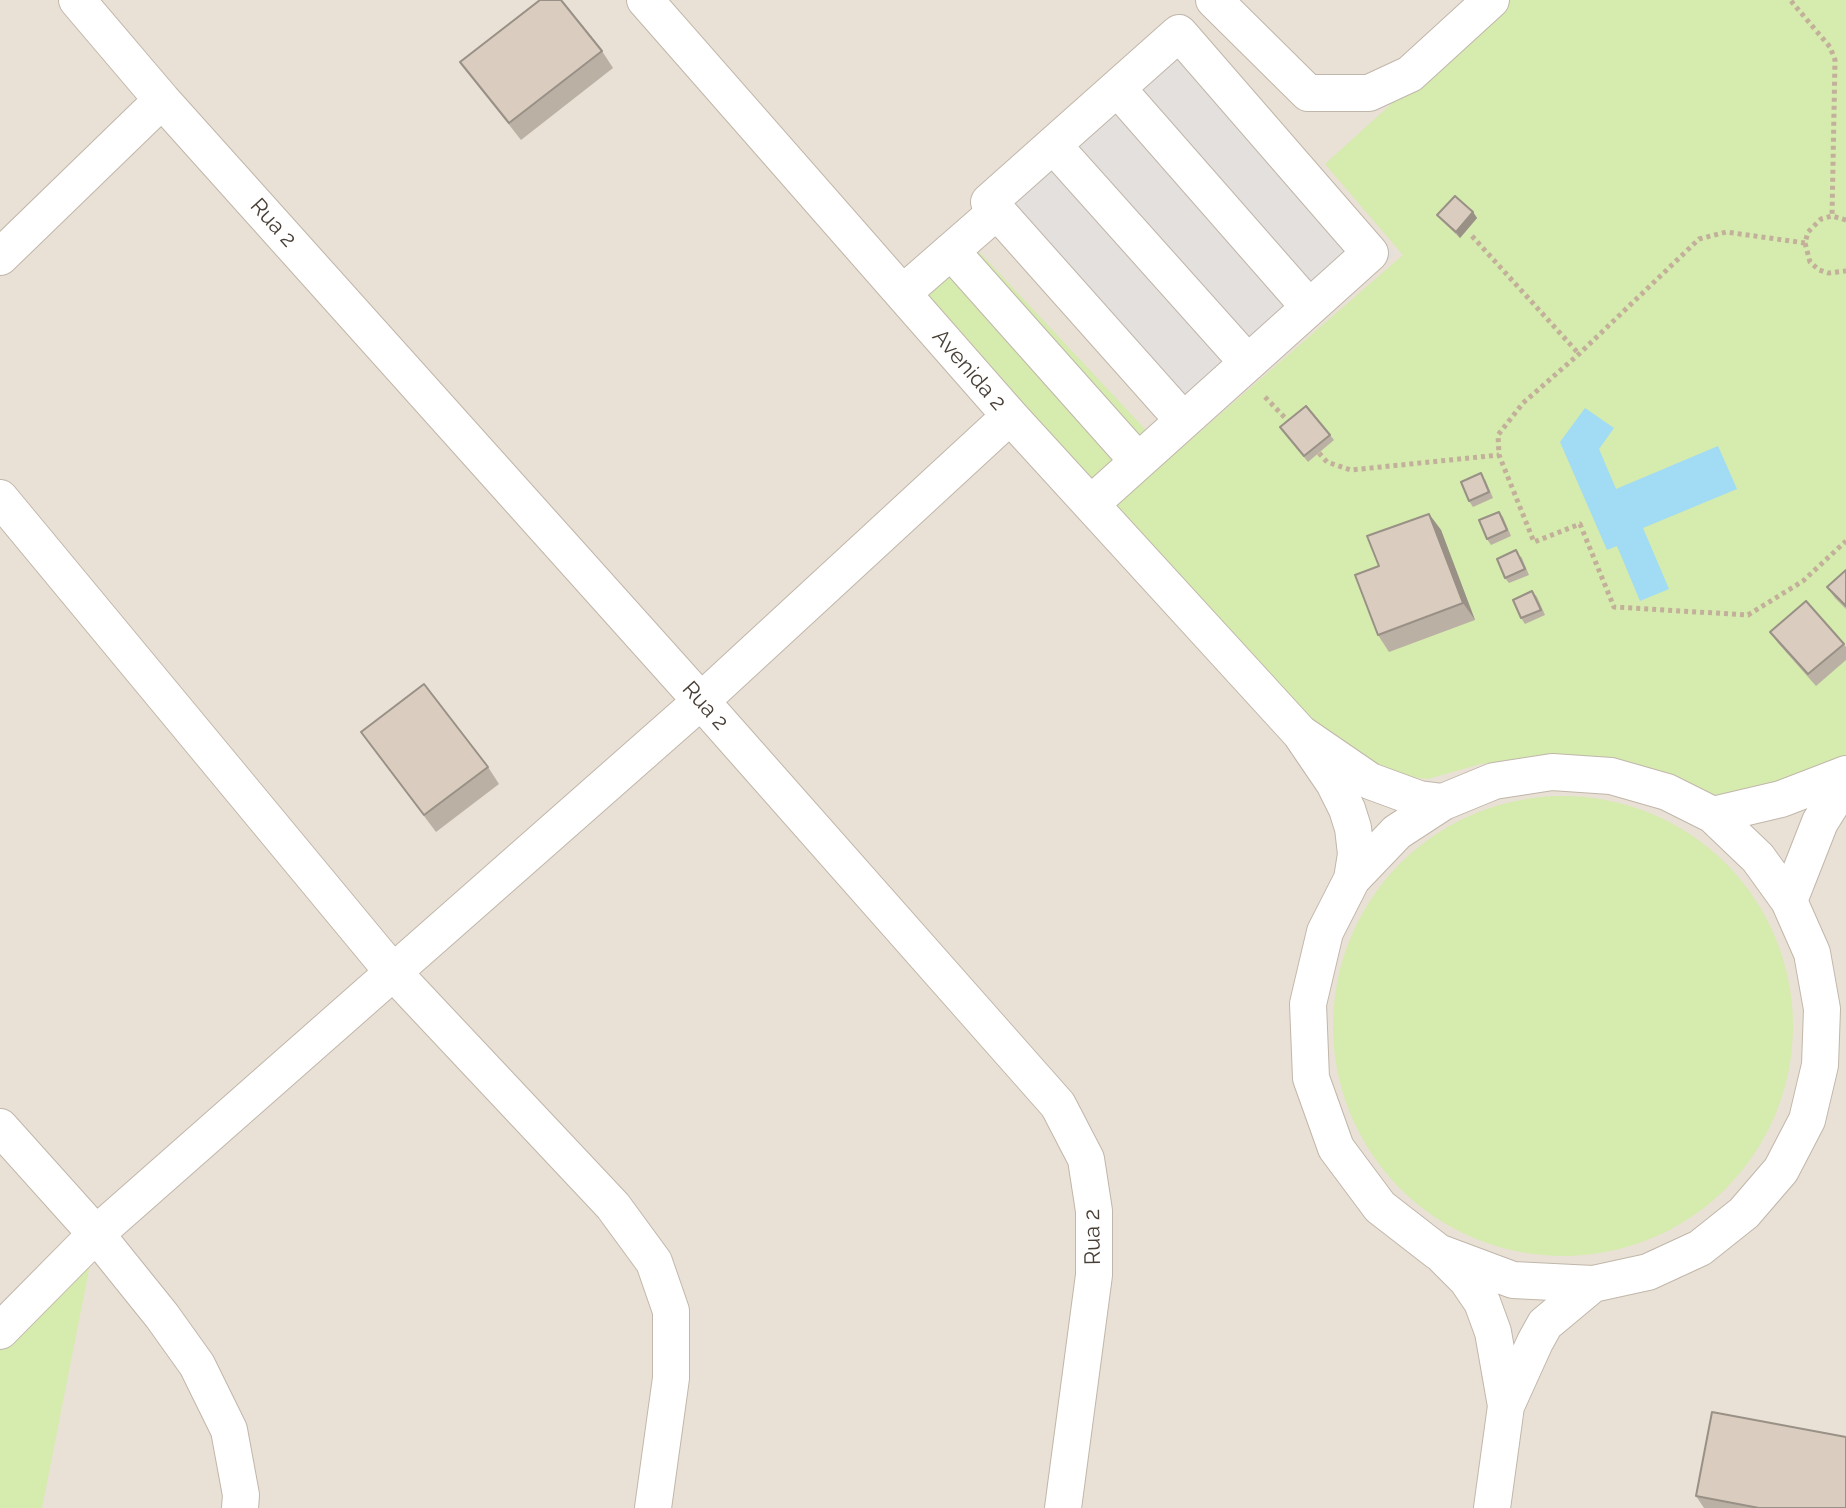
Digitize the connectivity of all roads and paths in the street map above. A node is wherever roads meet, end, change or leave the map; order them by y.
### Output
1 (77, 0) edge
2 (645, 0) edge
3 (1214, 0) edge
4 (1491, 0) edge
5 (1791, 1) edge
6 (1117, 88) junction
7 (162, 100) junction
8 (1053, 145) junction
9 (997, 211) junction
10 (1832, 216) junction
11 (1846, 220) edge
12 (1472, 236) dead end
13 (1805, 243) junction
14 (951, 251) junction
15 (0, 257) edge
16 (1846, 271) edge
17 (903, 293) junction
18 (1309, 307) junction
19 (1579, 354) junction
20 (1248, 363) junction
21 (1010, 416) junction
22 (1183, 420) junction
23 (1319, 453) edge
24 (1499, 455) junction
25 (1138, 461) junction
26 (0, 498) edge
27 (1092, 503) junction
28 (1846, 541) edge
29 (701, 701) junction
30 (1300, 733) junction
31 (1846, 774) edge
32 (1846, 781) edge
33 (1443, 802) junction
34 (1713, 815) junction
35 (1352, 879) junction
36 (1789, 901) junction
37 (392, 971) junction
38 (0, 1127) edge
39 (96, 1234) junction
40 (1438, 1252) junction
41 (1593, 1284) junction
42 (0, 1331) edge
43 (1506, 1406) junction
44 (240, 1508) edge
45 (653, 1508) edge
46 (1063, 1508) edge
47 (1492, 1508) edge

1 - 7 street, Rua 2
2 - 17 street, Avenida 2
3 - 4 street
5 - 10 path
6 - 8 street
6 - 18 street
6 - 18 street
7 - 15 street
7 - 29 street, Rua 2
8 - 9 street
8 - 20 street
9 - 14 street
9 - 22 street
10 - 11 path
10 - 13 path
12 - 19 path
13 - 16 path
13 - 19 path
14 - 17 street
14 - 25 street
17 - 21 street, Avenida 2
18 - 20 street
19 - 24 path
20 - 22 street
21 - 27 street, Avenida 2
21 - 29 street
22 - 25 street
23 - 24 path
24 - 28 path
25 - 27 street
26 - 37 street
27 - 30 street, Avenida 2
29 - 37 street
29 - 46 street, Rua 2
30 - 33 street
30 - 35 street
31 - 34 street
32 - 36 street
33 - 34 street
33 - 35 street
34 - 36 street
35 - 40 street
36 - 41 street
37 - 39 street
37 - 45 street
38 - 39 street
39 - 42 street
39 - 44 street
40 - 41 street
40 - 43 street
41 - 43 street
43 - 47 street

